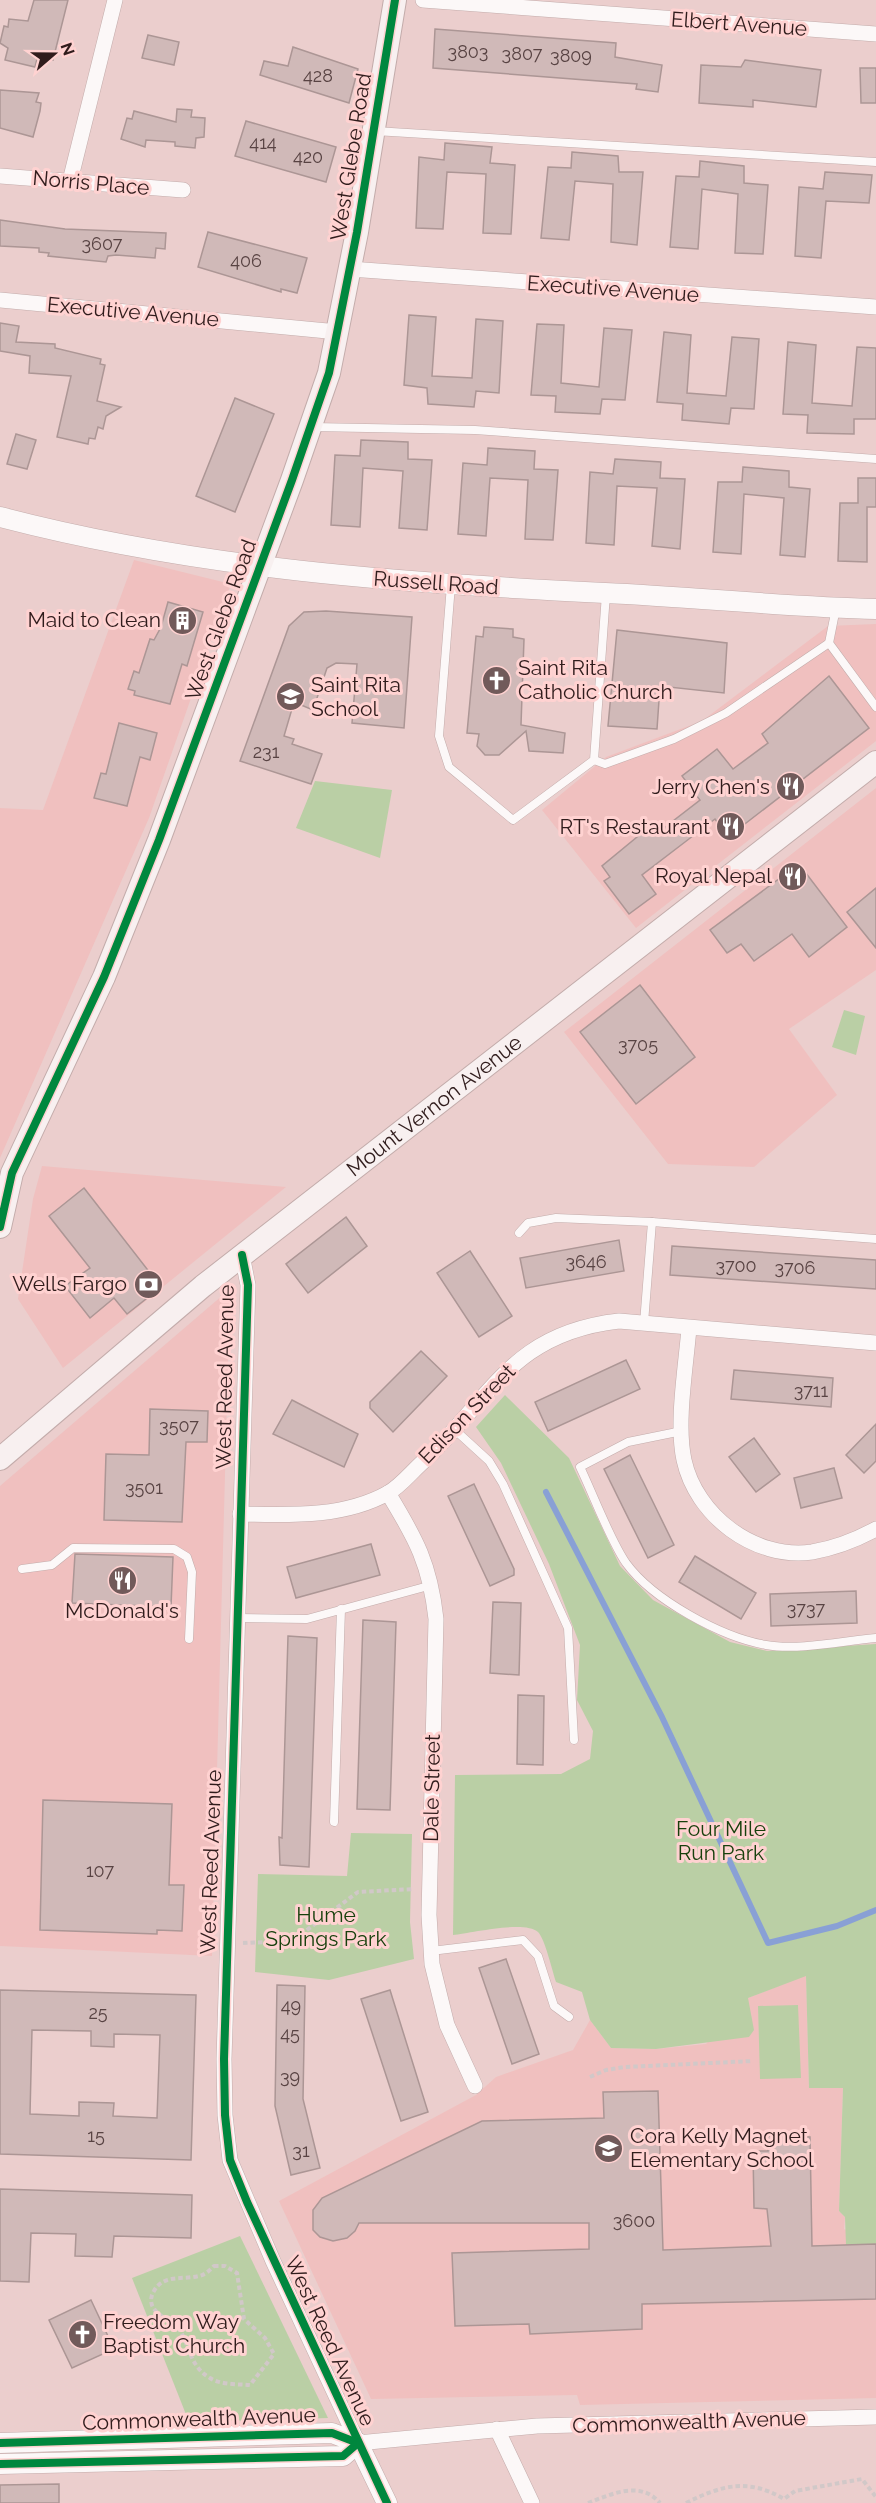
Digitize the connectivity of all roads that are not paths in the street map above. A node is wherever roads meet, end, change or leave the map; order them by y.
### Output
1 (115, 0) edge
2 (395, 0) edge
3 (423, 0) edge
4 (876, 34) edge
5 (374, 130) junction
6 (876, 162) edge
7 (0, 176) edge
8 (70, 181) junction
9 (183, 190) dead end
10 (350, 269) junction
11 (0, 300) edge
12 (876, 307) edge
13 (338, 332) junction
14 (310, 427) junction
15 (876, 459) edge
16 (0, 517) edge
17 (260, 566) junction
18 (451, 584) junction
19 (606, 593) junction
20 (836, 608) junction
21 (876, 609) edge
22 (829, 643) junction
23 (876, 707) edge
24 (594, 760) junction
25 (876, 762) edge
26 (652, 1222) junction
27 (0, 1227) edge
28 (519, 1233) dead end
29 (876, 1239) edge
30 (242, 1255) junction
31 (644, 1323) junction
32 (689, 1328) junction
33 (876, 1343) edge
34 (454, 1429) junction
35 (682, 1431) junction
36 (0, 1459) edge
37 (388, 1493) junction
38 (240, 1514) junction
39 (876, 1528) edge
40 (22, 1569) dead end
41 (432, 1585) junction
42 (342, 1609) junction
43 (237, 1618) junction
44 (876, 1638) edge
45 (189, 1639) dead end
46 (574, 1740) dead end
47 (334, 1822) dead end
48 (431, 1951) junction
49 (568, 2017) dead end
50 (475, 2086) dead end
51 (876, 2416) edge
52 (496, 2429) junction
53 (0, 2443) edge
54 (358, 2443) junction
55 (0, 2464) edge
56 (387, 2503) edge
57 (532, 2503) edge

1 - 8 street
2 - 5 main road, West Glebe Road
3 - 4 street, Elbert Avenue
5 - 6 lane
5 - 10 main road, West Glebe Road
7 - 8 street, Norris Place
8 - 9 street, Norris Place
10 - 12 street, Executive Avenue
10 - 13 main road, West Glebe Road
11 - 13 street, Executive Avenue
13 - 14 main road, West Glebe Road
14 - 15 lane
14 - 17 main road, West Glebe Road
16 - 17 street, Russell Road
17 - 18 street, Russell Road
17 - 27 main road, West Glebe Road
18 - 19 street, Russell Road
18 - 24 lane
19 - 20 street, Russell Road
19 - 24 lane
20 - 21 street, Russell Road
20 - 22 lane
22 - 23 lane
22 - 24 lane
25 - 30 main road, Mount Vernon Avenue
26 - 28 lane
26 - 29 lane
26 - 31 lane
30 - 36 main road, Mount Vernon Avenue
30 - 38 street, West Reed Avenue
31 - 32 street, Edison Street
31 - 34 street, Edison Street
32 - 33 street, Edison Street
32 - 35 street
34 - 37 street, Edison Street
34 - 46 lane
35 - 39 street
35 - 44 lane
37 - 38 street, Edison Street
37 - 41 street, Dale Street
38 - 43 street, West Reed Avenue
40 - 45 lane
41 - 42 lane
41 - 48 street, Dale Street
42 - 43 lane
42 - 47 lane
43 - 54 street, West Reed Avenue
48 - 49 lane
48 - 50 street, Dale Street
51 - 52 street, Commonwealth Avenue
52 - 54 street, Commonwealth Avenue
52 - 57 street
53 - 54 street, Commonwealth Avenue
54 - 55 street, Commonwealth Avenue
54 - 56 street

